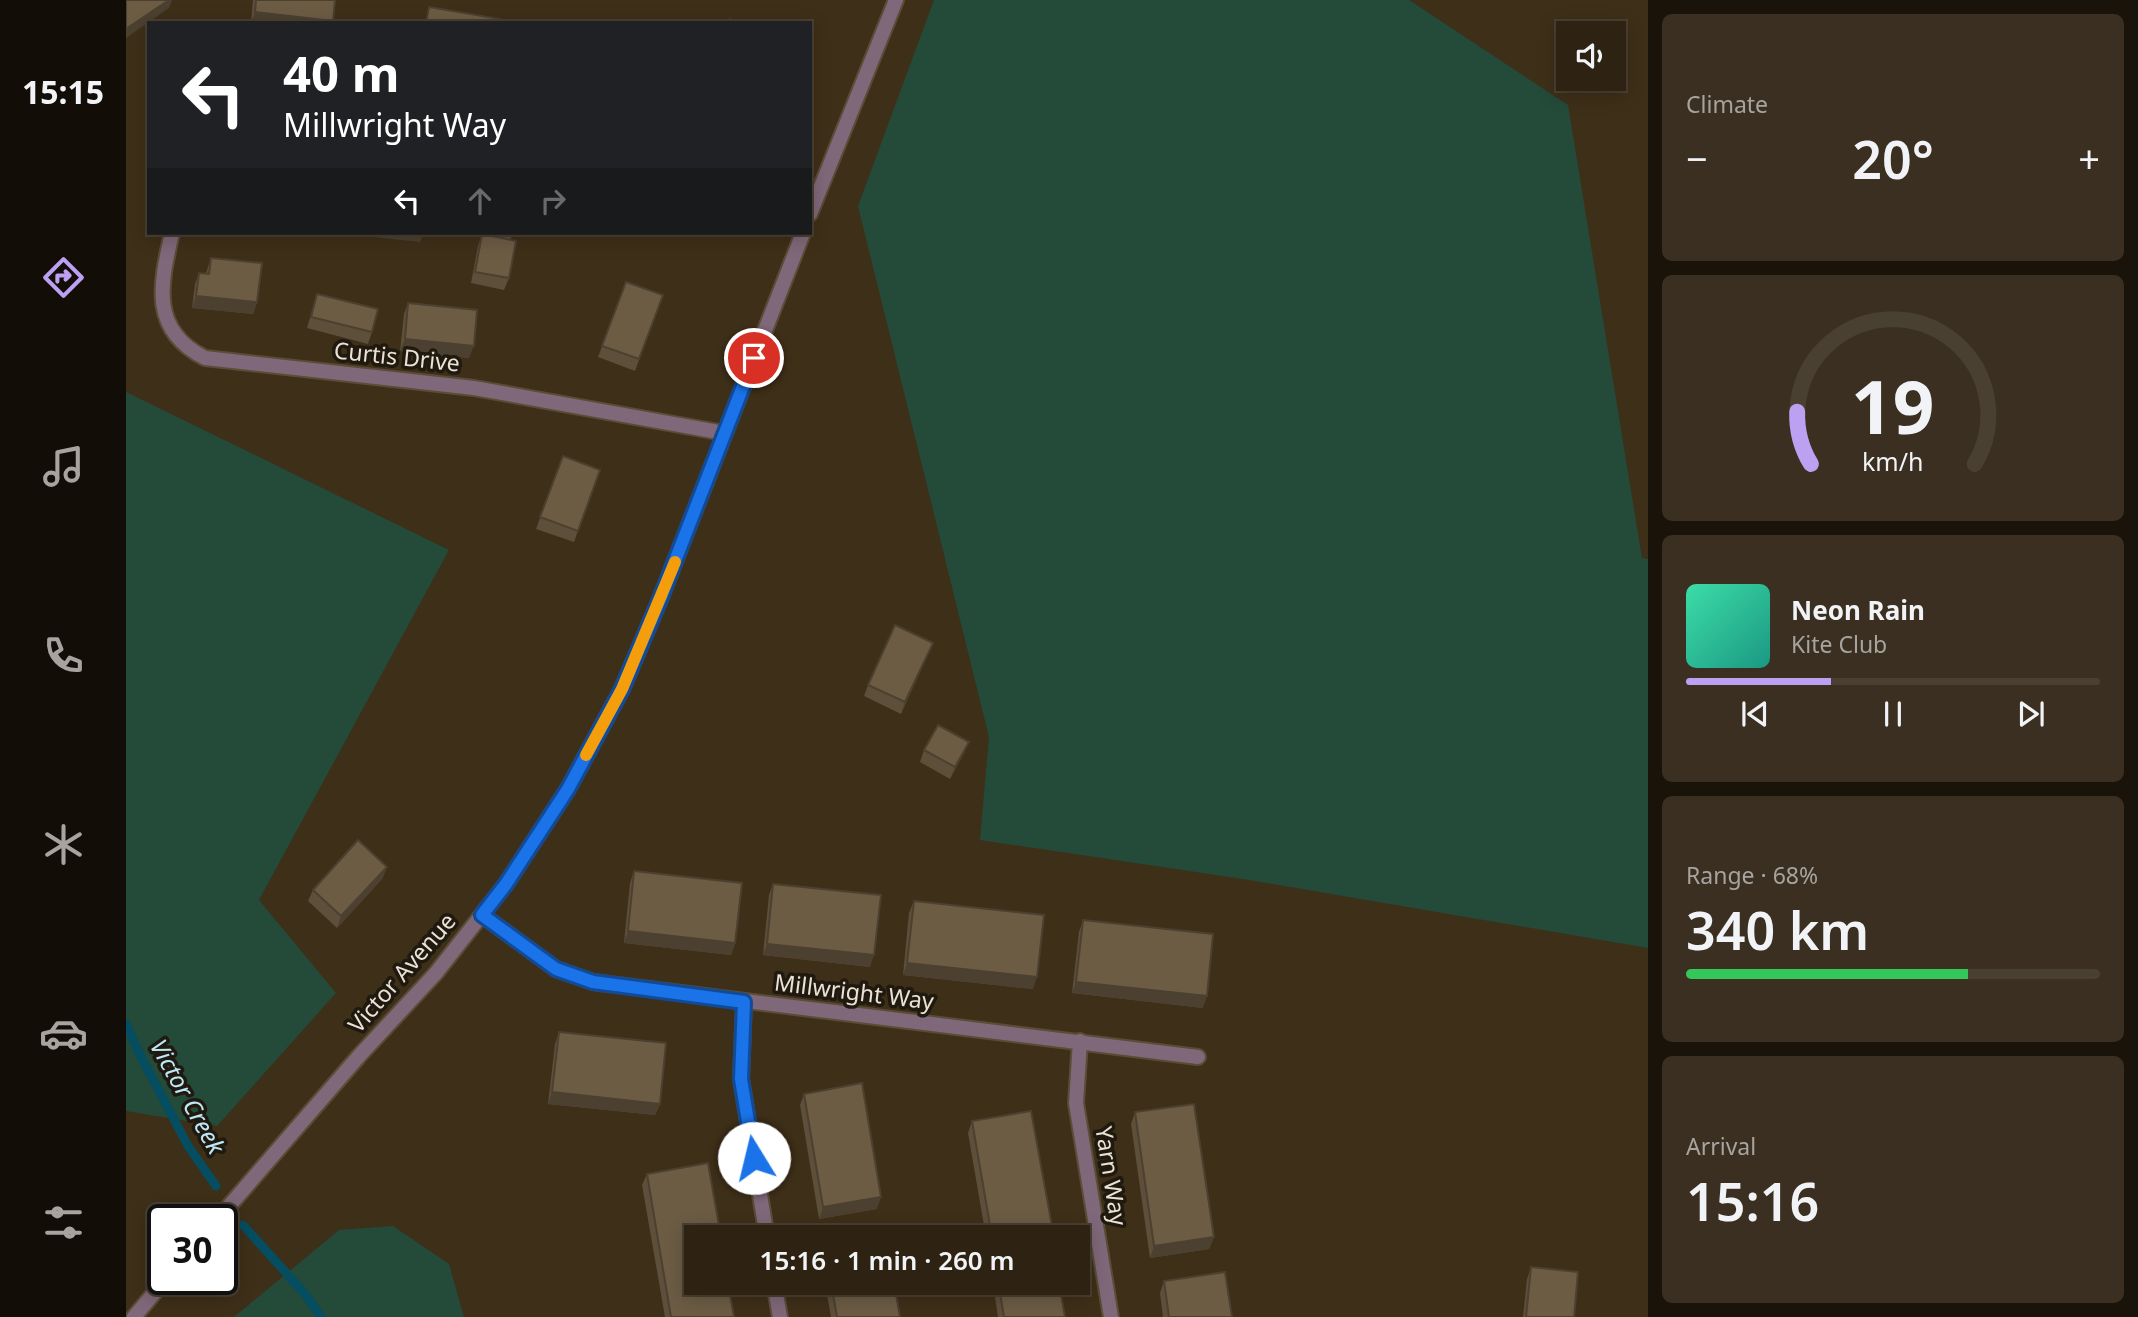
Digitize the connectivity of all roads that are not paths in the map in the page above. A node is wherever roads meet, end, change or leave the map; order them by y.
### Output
1 (896, 0) edge
2 (815, 190) edge
3 (172, 235) edge
4 (802, 235) edge
5 (724, 433) junction
6 (482, 915) junction
7 (744, 1002) junction
8 (1080, 1041) junction
9 (1198, 1057) dead end
10 (232, 1204) edge
11 (765, 1225) edge
12 (153, 1295) edge
13 (776, 1295) edge
14 (134, 1317) edge
15 (780, 1317) edge
16 (1111, 1317) edge

1 - 2 street
3 - 5 street, Curtis Drive
4 - 5 street, Victor Avenue
5 - 6 street, Victor Avenue
6 - 7 street, Millwright Way
6 - 10 street, Victor Avenue
7 - 8 street, Millwright Way
7 - 11 street
8 - 9 street, Millwright Way
8 - 16 street, Yarn Way
12 - 14 street
13 - 15 street

